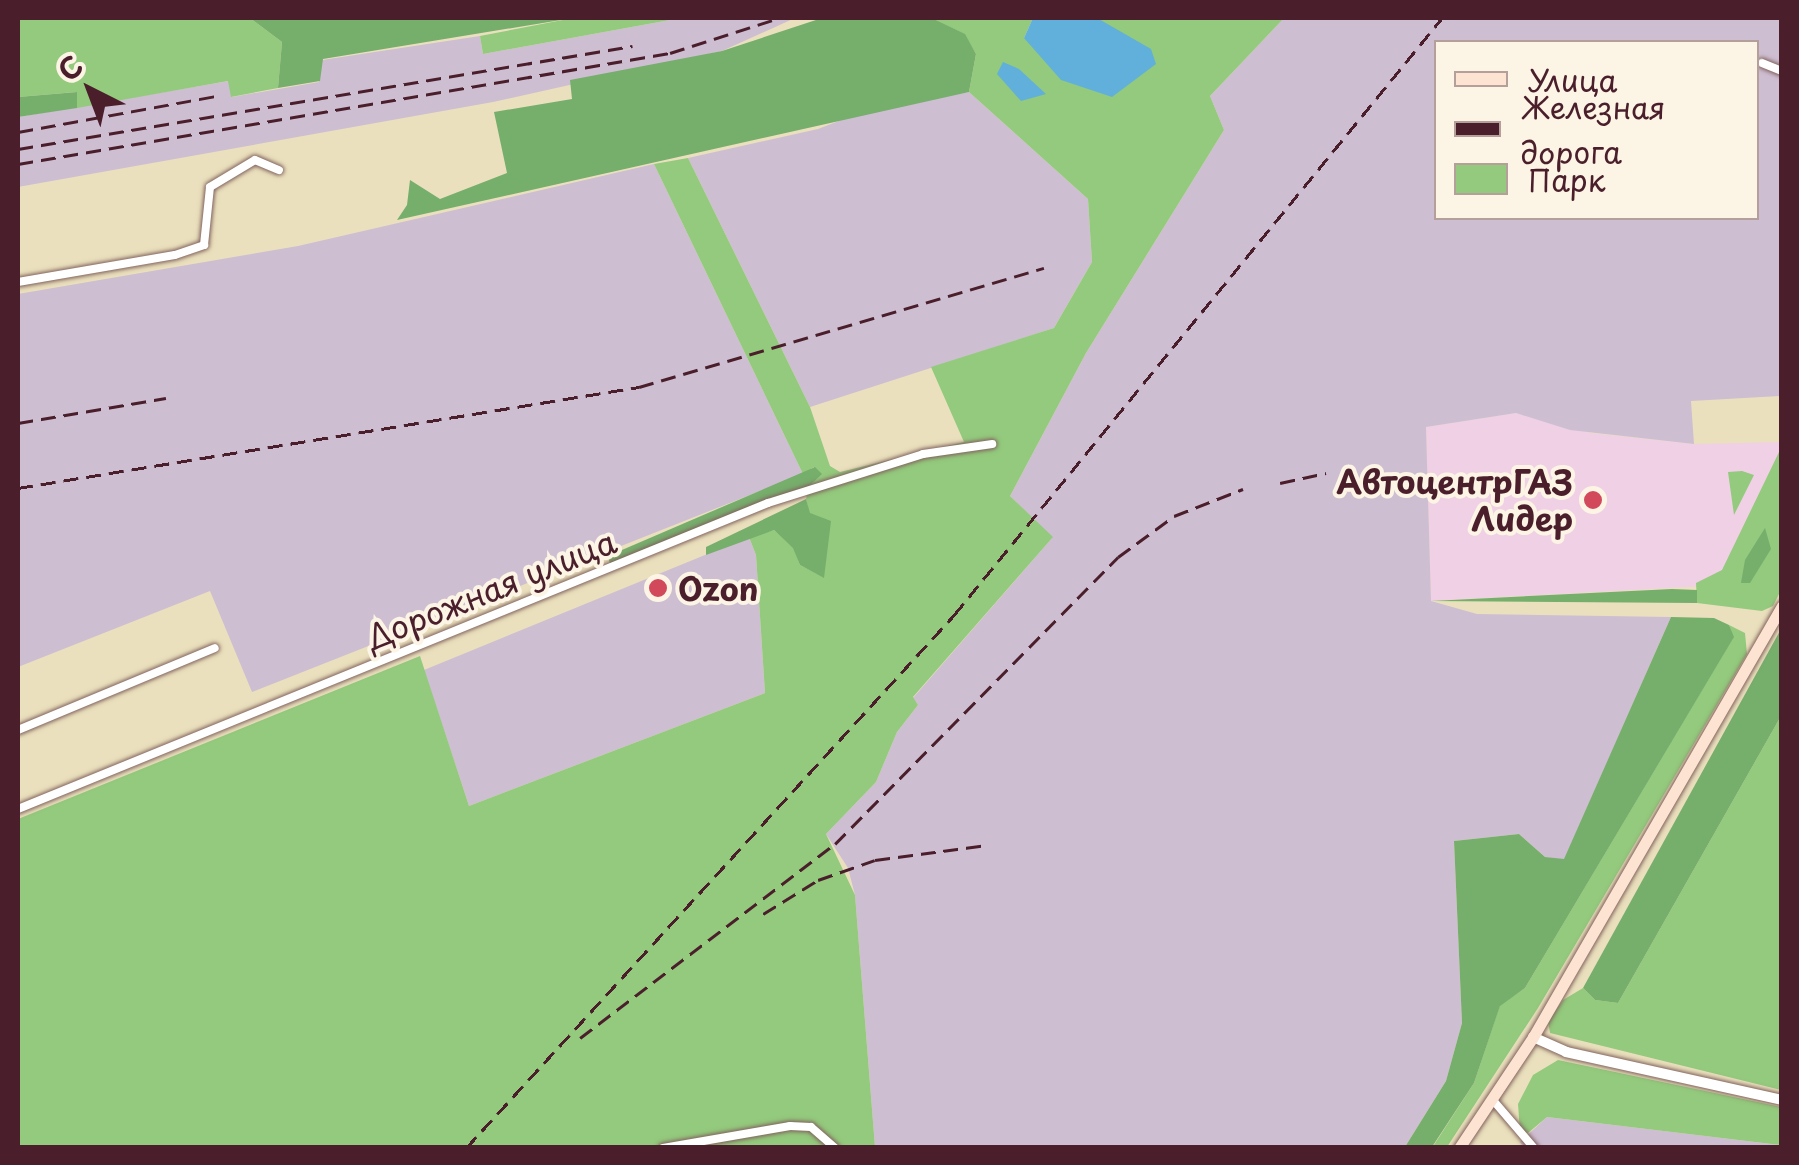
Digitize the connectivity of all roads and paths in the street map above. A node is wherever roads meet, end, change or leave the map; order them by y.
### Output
1 (1762, 63) dead end
2 (1782, 71) edge
3 (278, 170) dead end
4 (18, 282) edge
5 (992, 444) dead end
6 (1782, 606) edge
7 (215, 648) dead end
8 (18, 730) edge
9 (18, 809) edge
10 (1533, 1037) junction
11 (1492, 1099) junction
12 (1782, 1100) edge
13 (663, 1148) edge
14 (835, 1148) edge
15 (1460, 1148) edge
16 (1534, 1148) edge

1 - 2 street
3 - 4 street
5 - 9 street, Дорожная улица
6 - 10 main road
7 - 8 street
10 - 11 main road
10 - 12 street
11 - 15 main road
11 - 16 street
13 - 14 street

